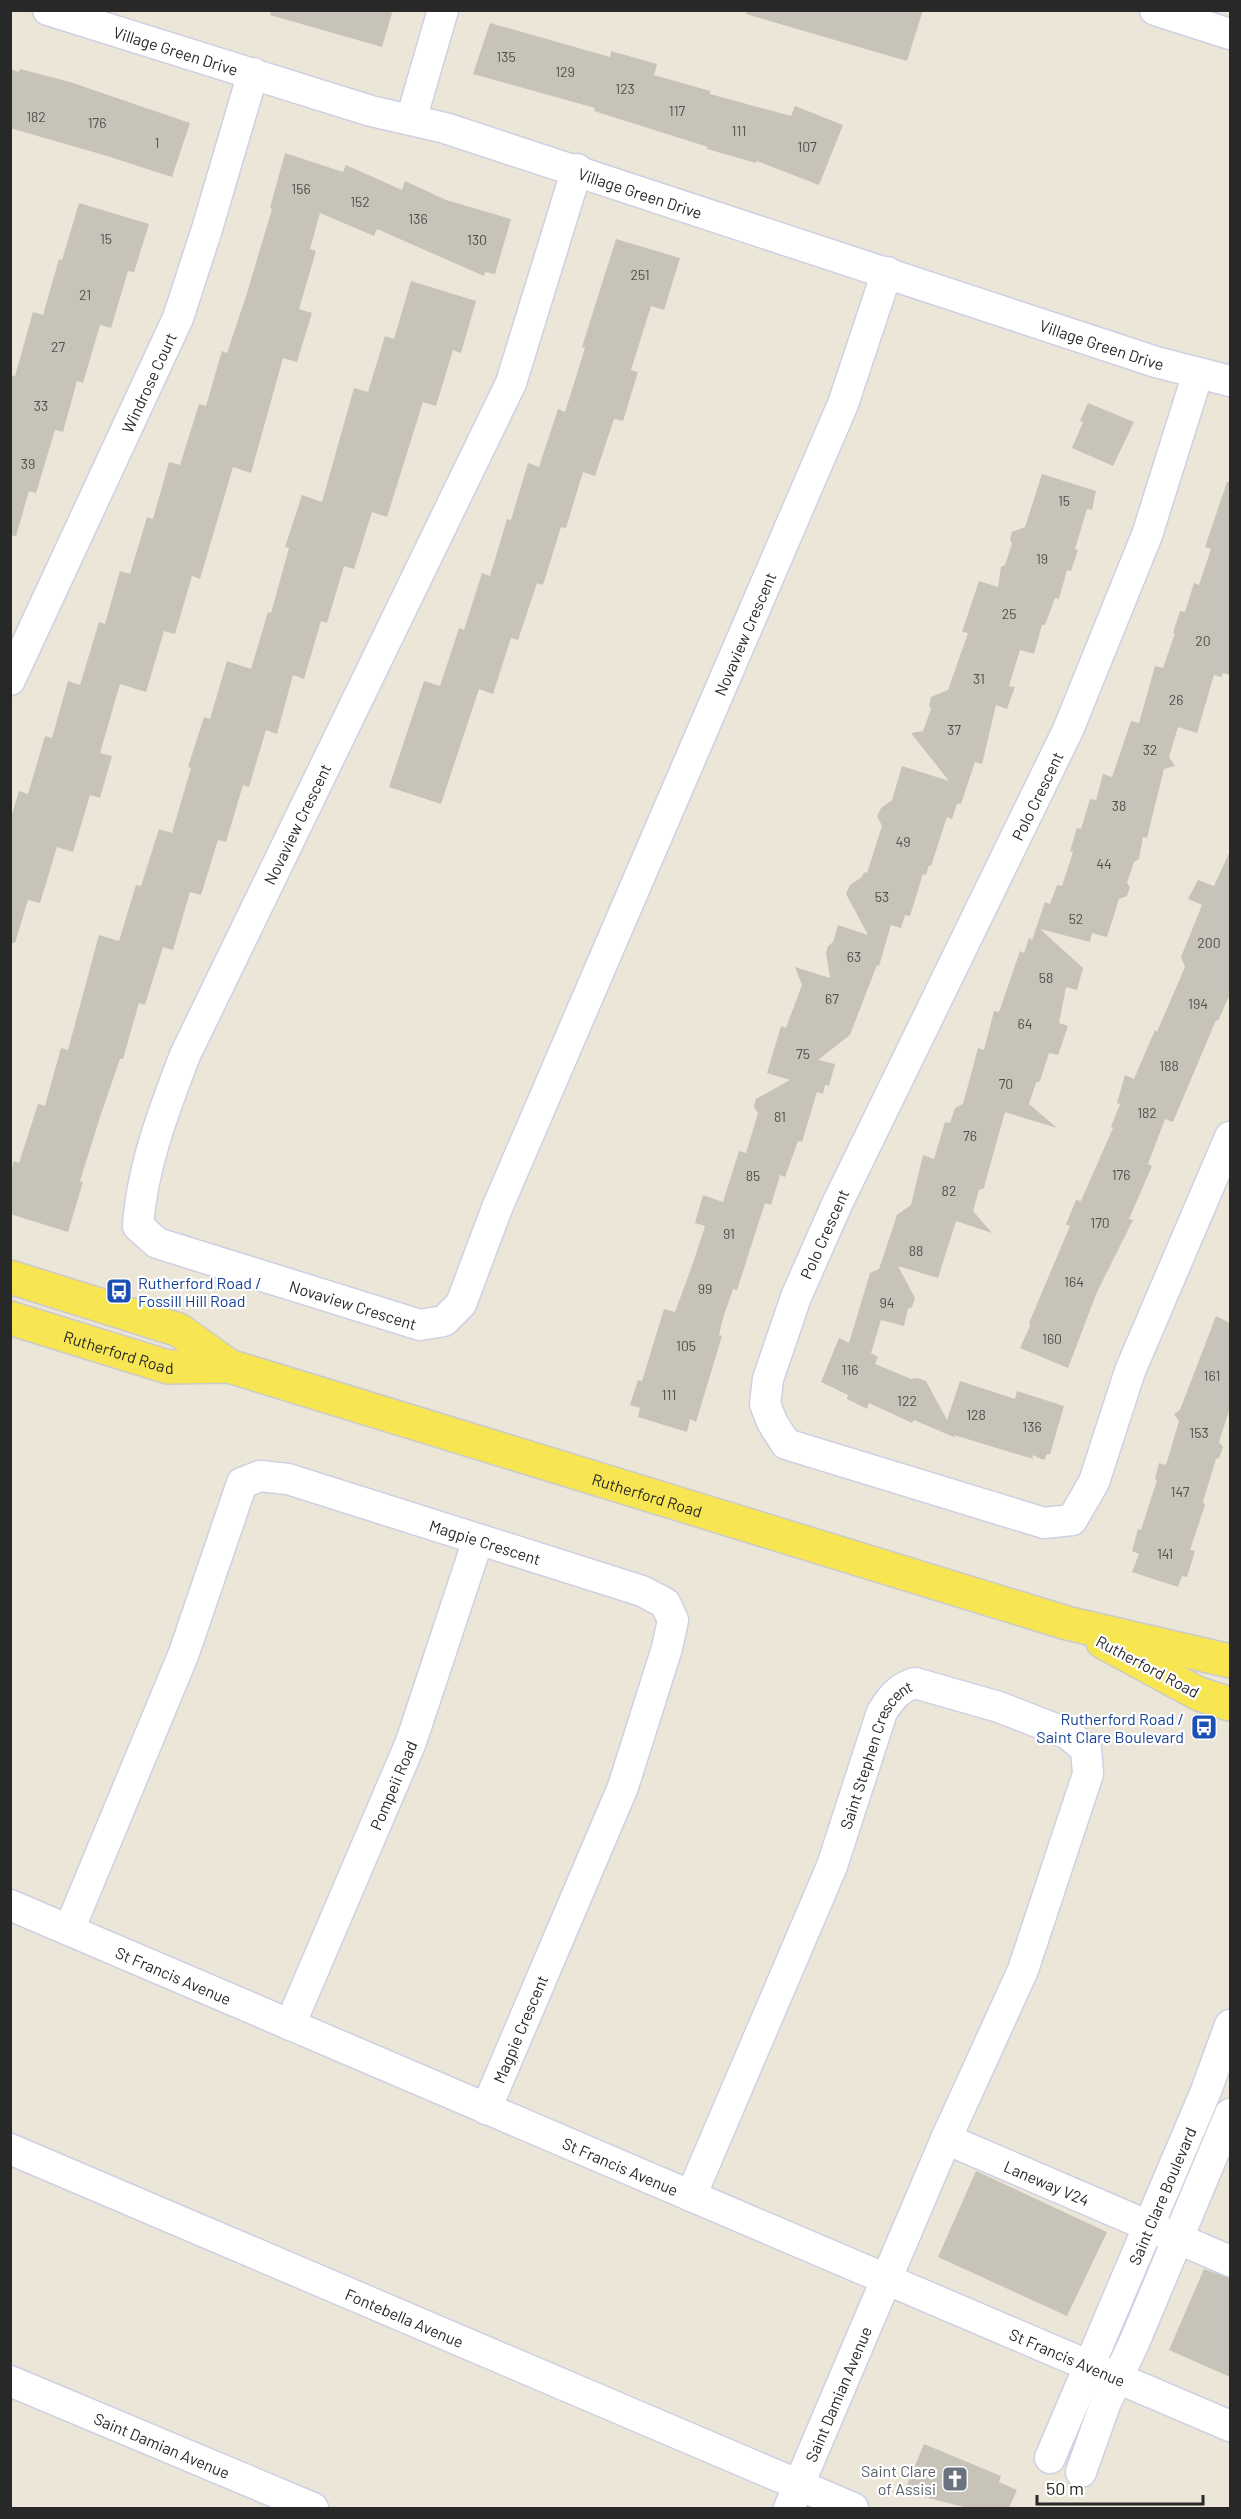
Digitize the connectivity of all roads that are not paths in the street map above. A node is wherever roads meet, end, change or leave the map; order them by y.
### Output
1 (48, 10) edge
2 (442, 10) edge
3 (1155, 10) edge
4 (1230, 34) edge
5 (253, 73) junction
6 (411, 120) junction
7 (577, 169) junction
8 (887, 272) junction
9 (1198, 373) junction
10 (1230, 381) edge
11 (10, 680) edge
12 (1230, 1137) edge
13 (14, 1288) edge
14 (10, 1318) edge
15 (229, 1366) junction
16 (478, 1540) junction
17 (1067, 1623) junction
18 (1230, 1661) edge
19 (1230, 1704) edge
20 (10, 1905) edge
21 (69, 1930) junction
22 (290, 2025) junction
23 (1230, 2025) edge
24 (486, 2109) junction
25 (1230, 2114) edge
26 (946, 2139) junction
27 (10, 2149) edge
28 (691, 2196) junction
29 (1148, 2226) junction
30 (1178, 2238) junction
31 (1230, 2261) edge
32 (886, 2279) junction
33 (1090, 2366) junction
34 (1118, 2378) junction
35 (10, 2381) edge
36 (1230, 2426) edge
37 (1050, 2458) dead end
38 (1081, 2472) dead end
39 (794, 2497) edge
40 (313, 2508) edge
41 (853, 2508) edge

1 - 5 street, Village Green Drive
2 - 6 street
3 - 4 street
5 - 6 street, Village Green Drive
5 - 11 street, Windrose Court
6 - 7 street, Village Green Drive
7 - 8 street, Village Green Drive
7 - 8 street, Novaview Crescent
8 - 9 street, Village Green Drive
9 - 10 street, Village Green Drive
9 - 12 street, Polo Crescent
13 - 15 main road, Rutherford Road
14 - 15 main road, Rutherford Road
15 - 17 main road, Rutherford Road
16 - 21 street, Magpie Crescent
16 - 22 street, Pompeii Road
16 - 24 street, Magpie Crescent
17 - 18 main road, Rutherford Road
17 - 19 main road, Rutherford Road
20 - 21 street, St Francis Avenue
21 - 22 street, St Francis Avenue
22 - 24 street, St Francis Avenue
23 - 29 street, Saint Clare Boulevard
24 - 28 street, St Francis Avenue
25 - 30 street, Saint Clare Boulevard
26 - 28 street, Saint Stephen Crescent
26 - 29 street, Laneway V24
26 - 32 street, Saint Stephen Crescent
27 - 39 street, Fontebella Avenue
28 - 32 street, St Francis Avenue
29 - 30 street, Laneway V24
29 - 33 street, Saint Clare Boulevard
30 - 31 street, Laneway V24
30 - 34 street, Saint Clare Boulevard
32 - 33 street, St Francis Avenue
32 - 39 street, Saint Damian Avenue
33 - 34 street, St Francis Avenue
33 - 37 street, Saint Clare Boulevard
34 - 36 street, St Francis Avenue
34 - 38 street, Saint Clare Boulevard
35 - 40 street, Saint Damian Avenue
39 - 41 street, Fontebella Avenue

